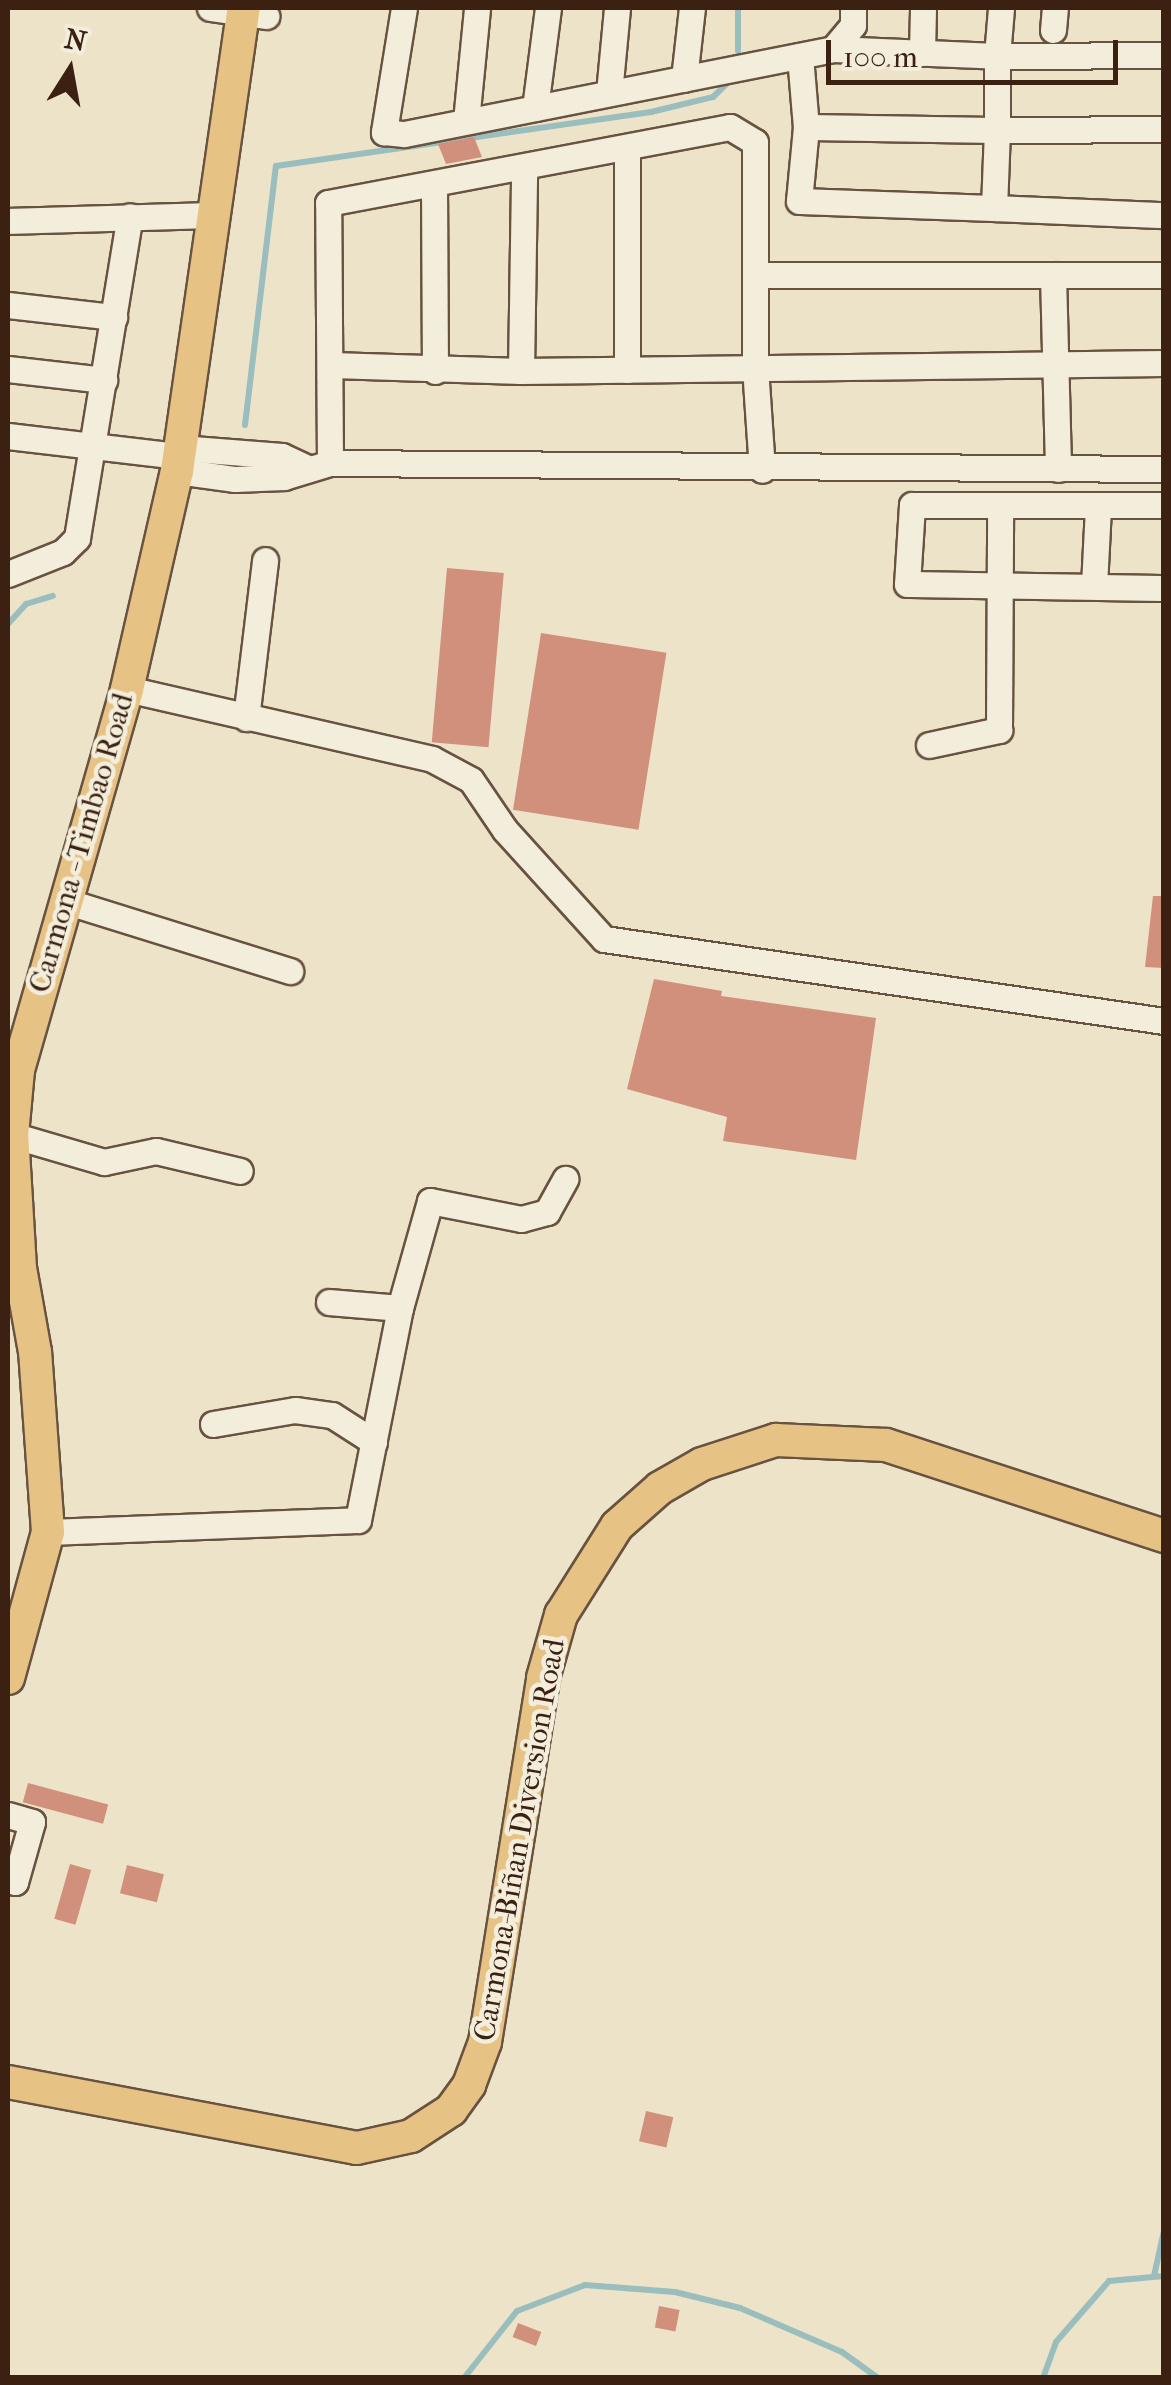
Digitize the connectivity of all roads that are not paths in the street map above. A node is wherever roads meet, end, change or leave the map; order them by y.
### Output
1 (210, 8) edge
2 (404, 8) edge
3 (477, 8) edge
4 (548, 8) edge
5 (617, 8) edge
6 (692, 8) edge
7 (853, 8) edge
8 (923, 8) edge
9 (1001, 8) edge
10 (251, 12) edge
11 (833, 50) junction
12 (922, 53) junction
13 (1164, 55) edge
14 (800, 56) junction
15 (997, 56) junction
16 (684, 78) junction
17 (609, 93) junction
18 (535, 108) junction
19 (466, 122) junction
20 (806, 127) junction
21 (1164, 129) edge
22 (997, 130) junction
23 (627, 148) junction
24 (524, 168) junction
25 (434, 184) junction
26 (994, 208) junction
27 (216, 215) junction
28 (1164, 215) edge
29 (130, 216) junction
30 (8, 221) edge
31 (758, 275) junction
32 (1054, 275) junction
33 (1164, 275) edge
34 (8, 306) edge
35 (114, 318) junction
36 (1164, 363) edge
37 (1055, 365) junction
38 (332, 366) junction
39 (755, 367) junction
40 (8, 369) edge
41 (435, 370) junction
42 (627, 370) junction
43 (521, 371) junction
44 (104, 380) junction
45 (8, 436) edge
46 (93, 445) junction
47 (178, 458) junction
48 (318, 465) junction
49 (1058, 469) junction
50 (1164, 469) edge
51 (762, 470) junction
52 (1164, 505) edge
53 (1000, 506) junction
54 (1098, 506) junction
55 (265, 560) dead end
56 (8, 574) edge
57 (996, 584) junction
58 (1094, 586) junction
59 (1164, 588) edge
60 (127, 689) junction
61 (246, 718) junction
62 (929, 745) dead end
63 (65, 901) junction
64 (290, 970) dead end
65 (1164, 1021) edge
66 (12, 1135) junction
67 (240, 1172) dead end
68 (566, 1179) dead end
69 (329, 1302) dead end
70 (400, 1308) junction
71 (213, 1424) dead end
72 (374, 1442) junction
73 (48, 1532) junction
74 (1164, 1536) edge
75 (8, 1678) edge
76 (8, 1816) edge
77 (8, 1880) edge
78 (8, 2082) edge

1 - 10 street
2 - 19 street
3 - 19 street
4 - 18 street
5 - 17 street
6 - 16 street
7 - 11 street
8 - 12 street
9 - 15 street
10 - 27 main road, Carmona - Timbao Road
11 - 12 street
11 - 14 street
12 - 15 street
13 - 15 street
14 - 16 street
14 - 20 street
15 - 22 street
16 - 17 street
17 - 18 street
18 - 19 street
20 - 22 street
20 - 26 street
21 - 22 street
22 - 26 street
23 - 24 street
23 - 31 street
23 - 42 street
24 - 25 street
24 - 43 street
25 - 38 street
25 - 41 street
26 - 28 street
27 - 29 street
27 - 47 main road, Carmona - Timbao Road
29 - 30 street
29 - 35 street
31 - 32 street
31 - 39 street
32 - 33 street
32 - 37 street
34 - 35 street
35 - 44 street
36 - 37 street
37 - 39 street
37 - 49 street
38 - 41 street
38 - 48 street
39 - 42 street
39 - 51 street
40 - 44 street
41 - 43 street
42 - 43 street
44 - 46 street
45 - 46 street
46 - 47 street
46 - 56 street
47 - 48 street
47 - 60 main road, Carmona - Timbao Road
48 - 51 street
49 - 50 street
49 - 51 street
52 - 54 street
53 - 54 street
53 - 57 street
53 - 57 street
54 - 58 street
55 - 61 street
57 - 58 street
57 - 62 street
58 - 59 street
60 - 61 street
60 - 63 main road, Carmona - Timbao Road
61 - 65 street
63 - 64 street
63 - 66 main road, Carmona - Timbao Road
66 - 67 street
66 - 73 main road, Carmona - Timbao Road
68 - 70 street
69 - 70 street
70 - 72 street
71 - 72 street
72 - 73 street
73 - 75 main road, Carmona - Timbao Road
74 - 78 main road, Carmona-Biñan Diversion Road
76 - 77 street

